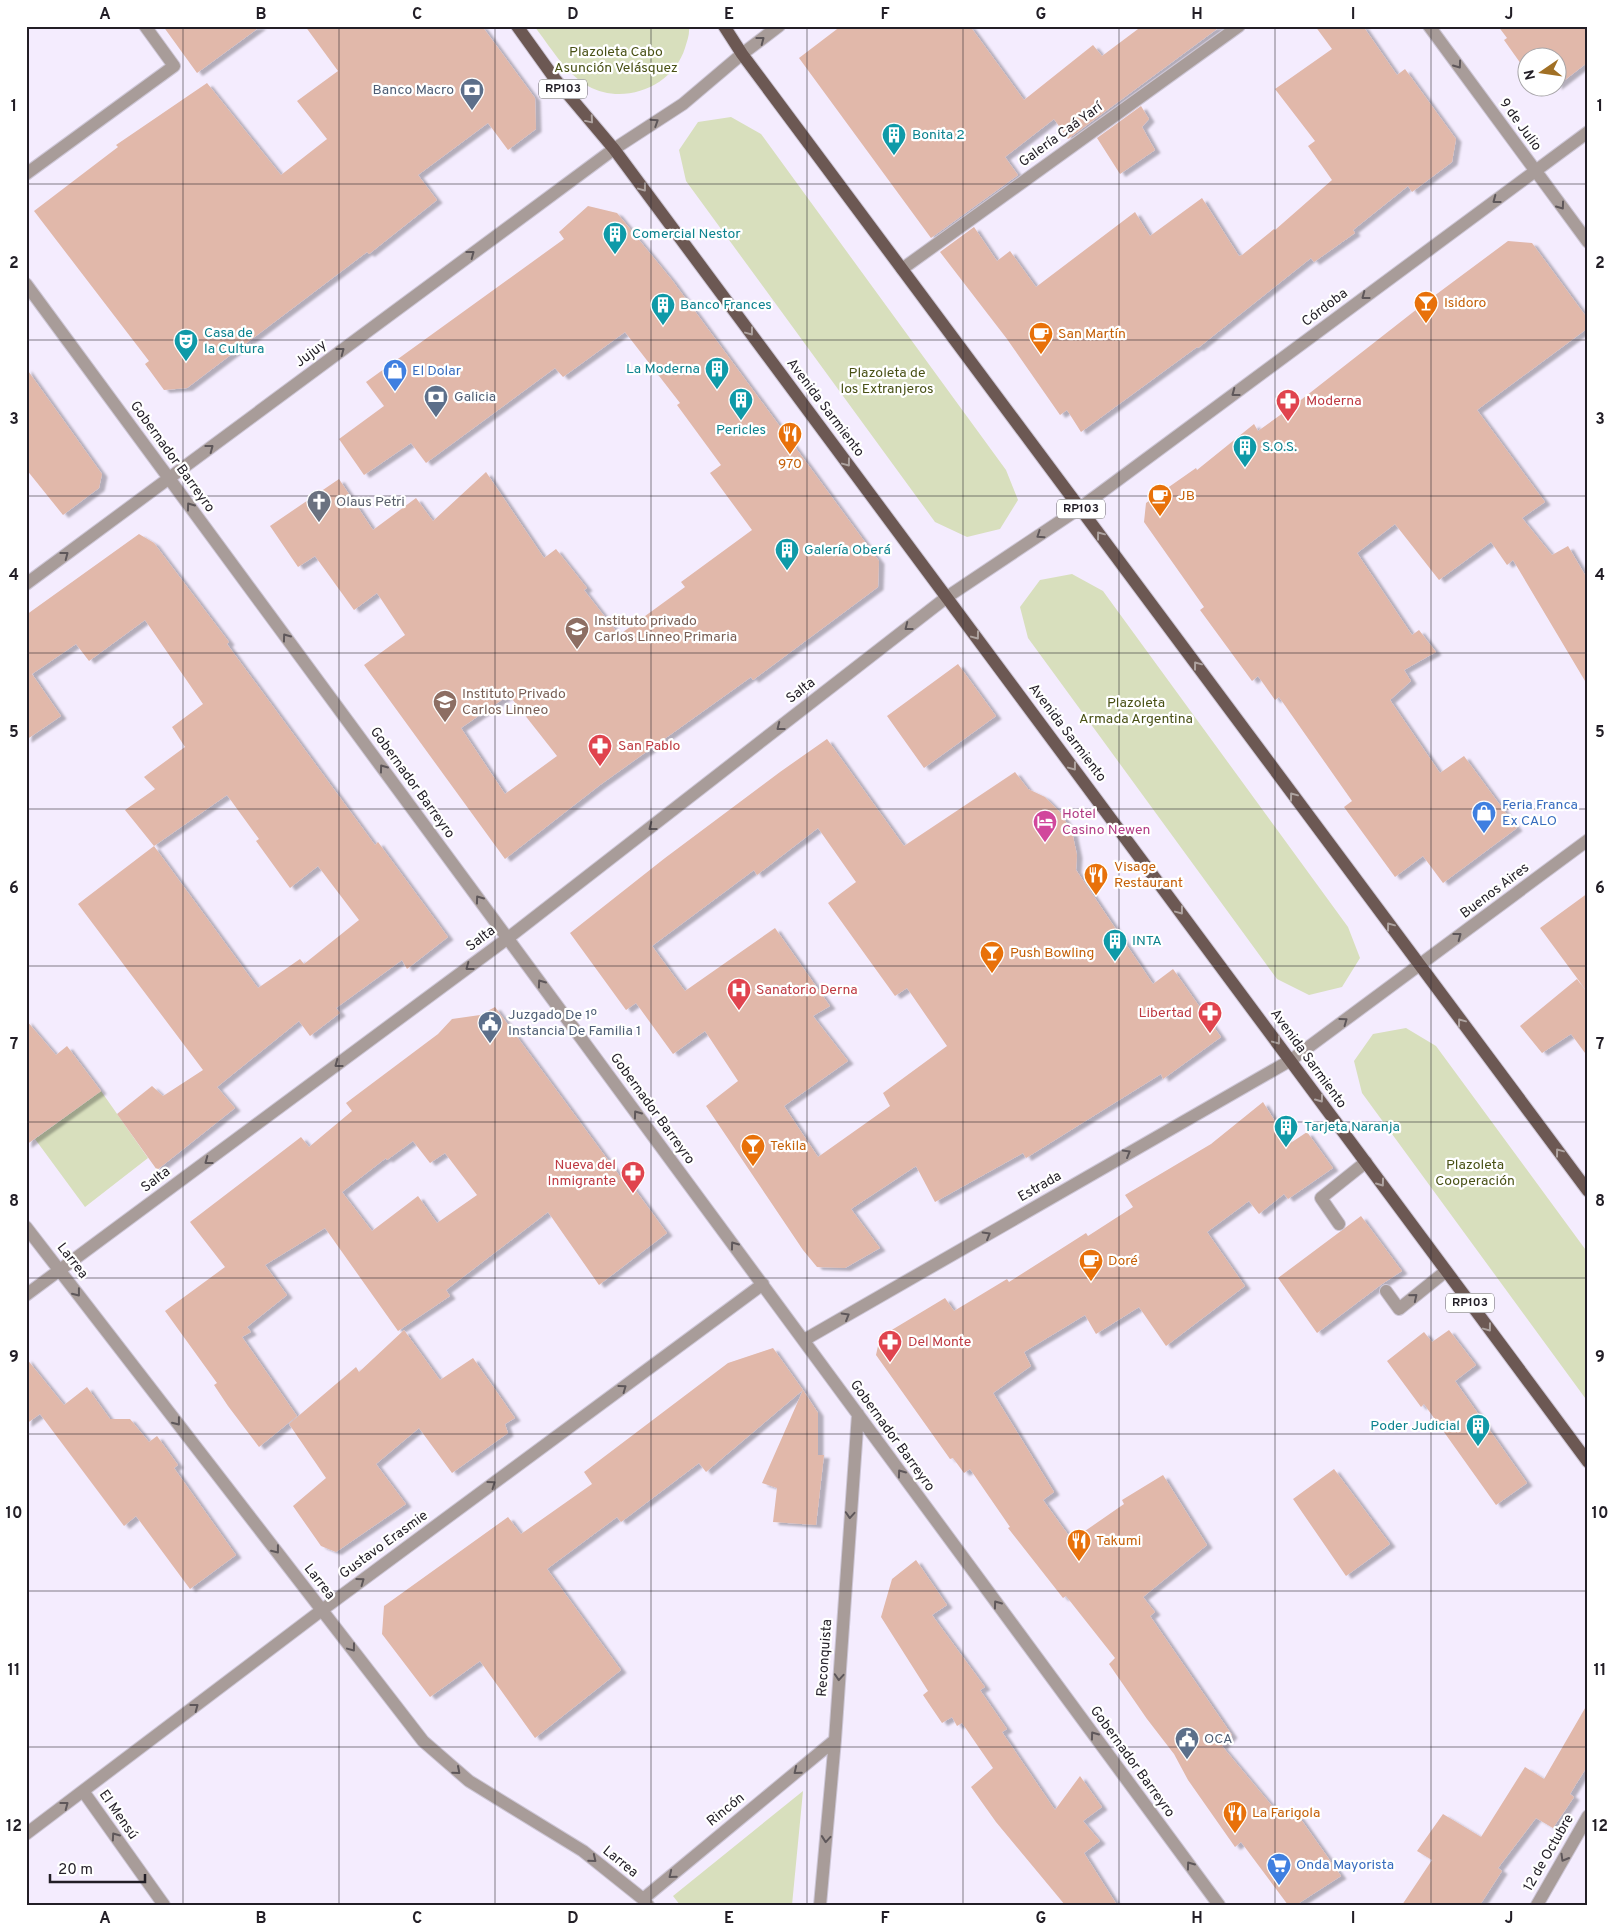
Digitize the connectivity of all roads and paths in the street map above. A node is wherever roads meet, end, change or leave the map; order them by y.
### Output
1 (144, 26) edge
2 (517, 26) edge
3 (724, 26) edge
4 (779, 26) edge
5 (1239, 26) edge
6 (1429, 26) edge
7 (742, 54) junction
8 (1588, 132) edge
9 (614, 149) junction
10 (1535, 171) junction
11 (26, 174) edge
12 (1588, 242) edge
13 (902, 269) junction
14 (26, 284) edge
15 (169, 478) junction
16 (1080, 508) junction
17 (26, 584) edge
18 (947, 597) junction
19 (1588, 840) edge
20 (508, 938) junction
21 (1419, 966) junction
22 (1291, 1060) junction
23 (1366, 1162) junction
24 (1588, 1191) edge
25 (1340, 1224) dead end
26 (26, 1227) edge
27 (60, 1270) junction
28 (1446, 1271) junction
29 (763, 1284) junction
30 (1386, 1291) dead end
31 (26, 1295) edge
32 (804, 1340) junction
33 (858, 1414) junction
34 (1588, 1462) edge
35 (322, 1610) junction
36 (835, 1740) junction
37 (83, 1792) junction
38 (1588, 1816) edge
39 (26, 1834) edge
40 (645, 1902) edge
41 (164, 1905) edge
42 (820, 1905) edge
43 (1219, 1905) edge
44 (1537, 1905) edge

1 - 11 street
2 -> 9 main road, Avenida Sarmiento / RP103
3 - 7 main road, RP103
7 -> 4 street, Jujuy
5 - 13 street, Galería Caá Yarí
6 -> 10 street, 9 de Julio
9 -> 7 street, Jujuy
7 - 13 main road, RP103
8 - 10 street, Córdoba
15 -> 9 street, Jujuy
9 -> 18 main road, Avenida Sarmiento / RP103
10 -> 12 street, 9 de Julio
10 -> 16 street, Córdoba
13 - 16 main road, RP103
14 - 15 street, Gobernador Barreyro
17 -> 15 street, Jujuy
20 -> 15 street, Gobernador Barreyro
16 -> 18 street, Córdoba
21 -> 16 main road, RP103
18 -> 20 street, Salta
18 -> 22 main road, Avenida Sarmiento / RP103
21 -> 19 street, Buenos Aires
20 -> 27 street, Salta
29 -> 20 street, Gobernador Barreyro
22 -> 21 street, Buenos Aires
24 -> 21 main road, RP103
22 -> 23 main road, Avenida Sarmiento / RP103
32 -> 22 street, Estrada
23 - 25 street
23 -> 28 main road, Avenida Sarmiento / RP103
26 - 27 street, Larrea
27 - 31 street, Salta
27 -> 35 street, Larrea
30 -> 28 street
28 -> 34 main road, Avenida Sarmiento / RP103
29 - 32 street, Gobernador Barreyro
35 -> 29 street, Gustavo Erasmie
32 - 33 street, Gobernador Barreyro
33 -> 36 street, Reconquista
43 -> 33 street, Gobernador Barreyro
37 -> 35 street, Gustavo Erasmie
35 -> 40 street, Larrea
36 -> 40 street, Rincón
36 -> 42 street, Reconquista
39 -> 37 street, Gustavo Erasmie
41 -> 37 street, El Mensú
38 -> 44 street, 12 de Octubre

